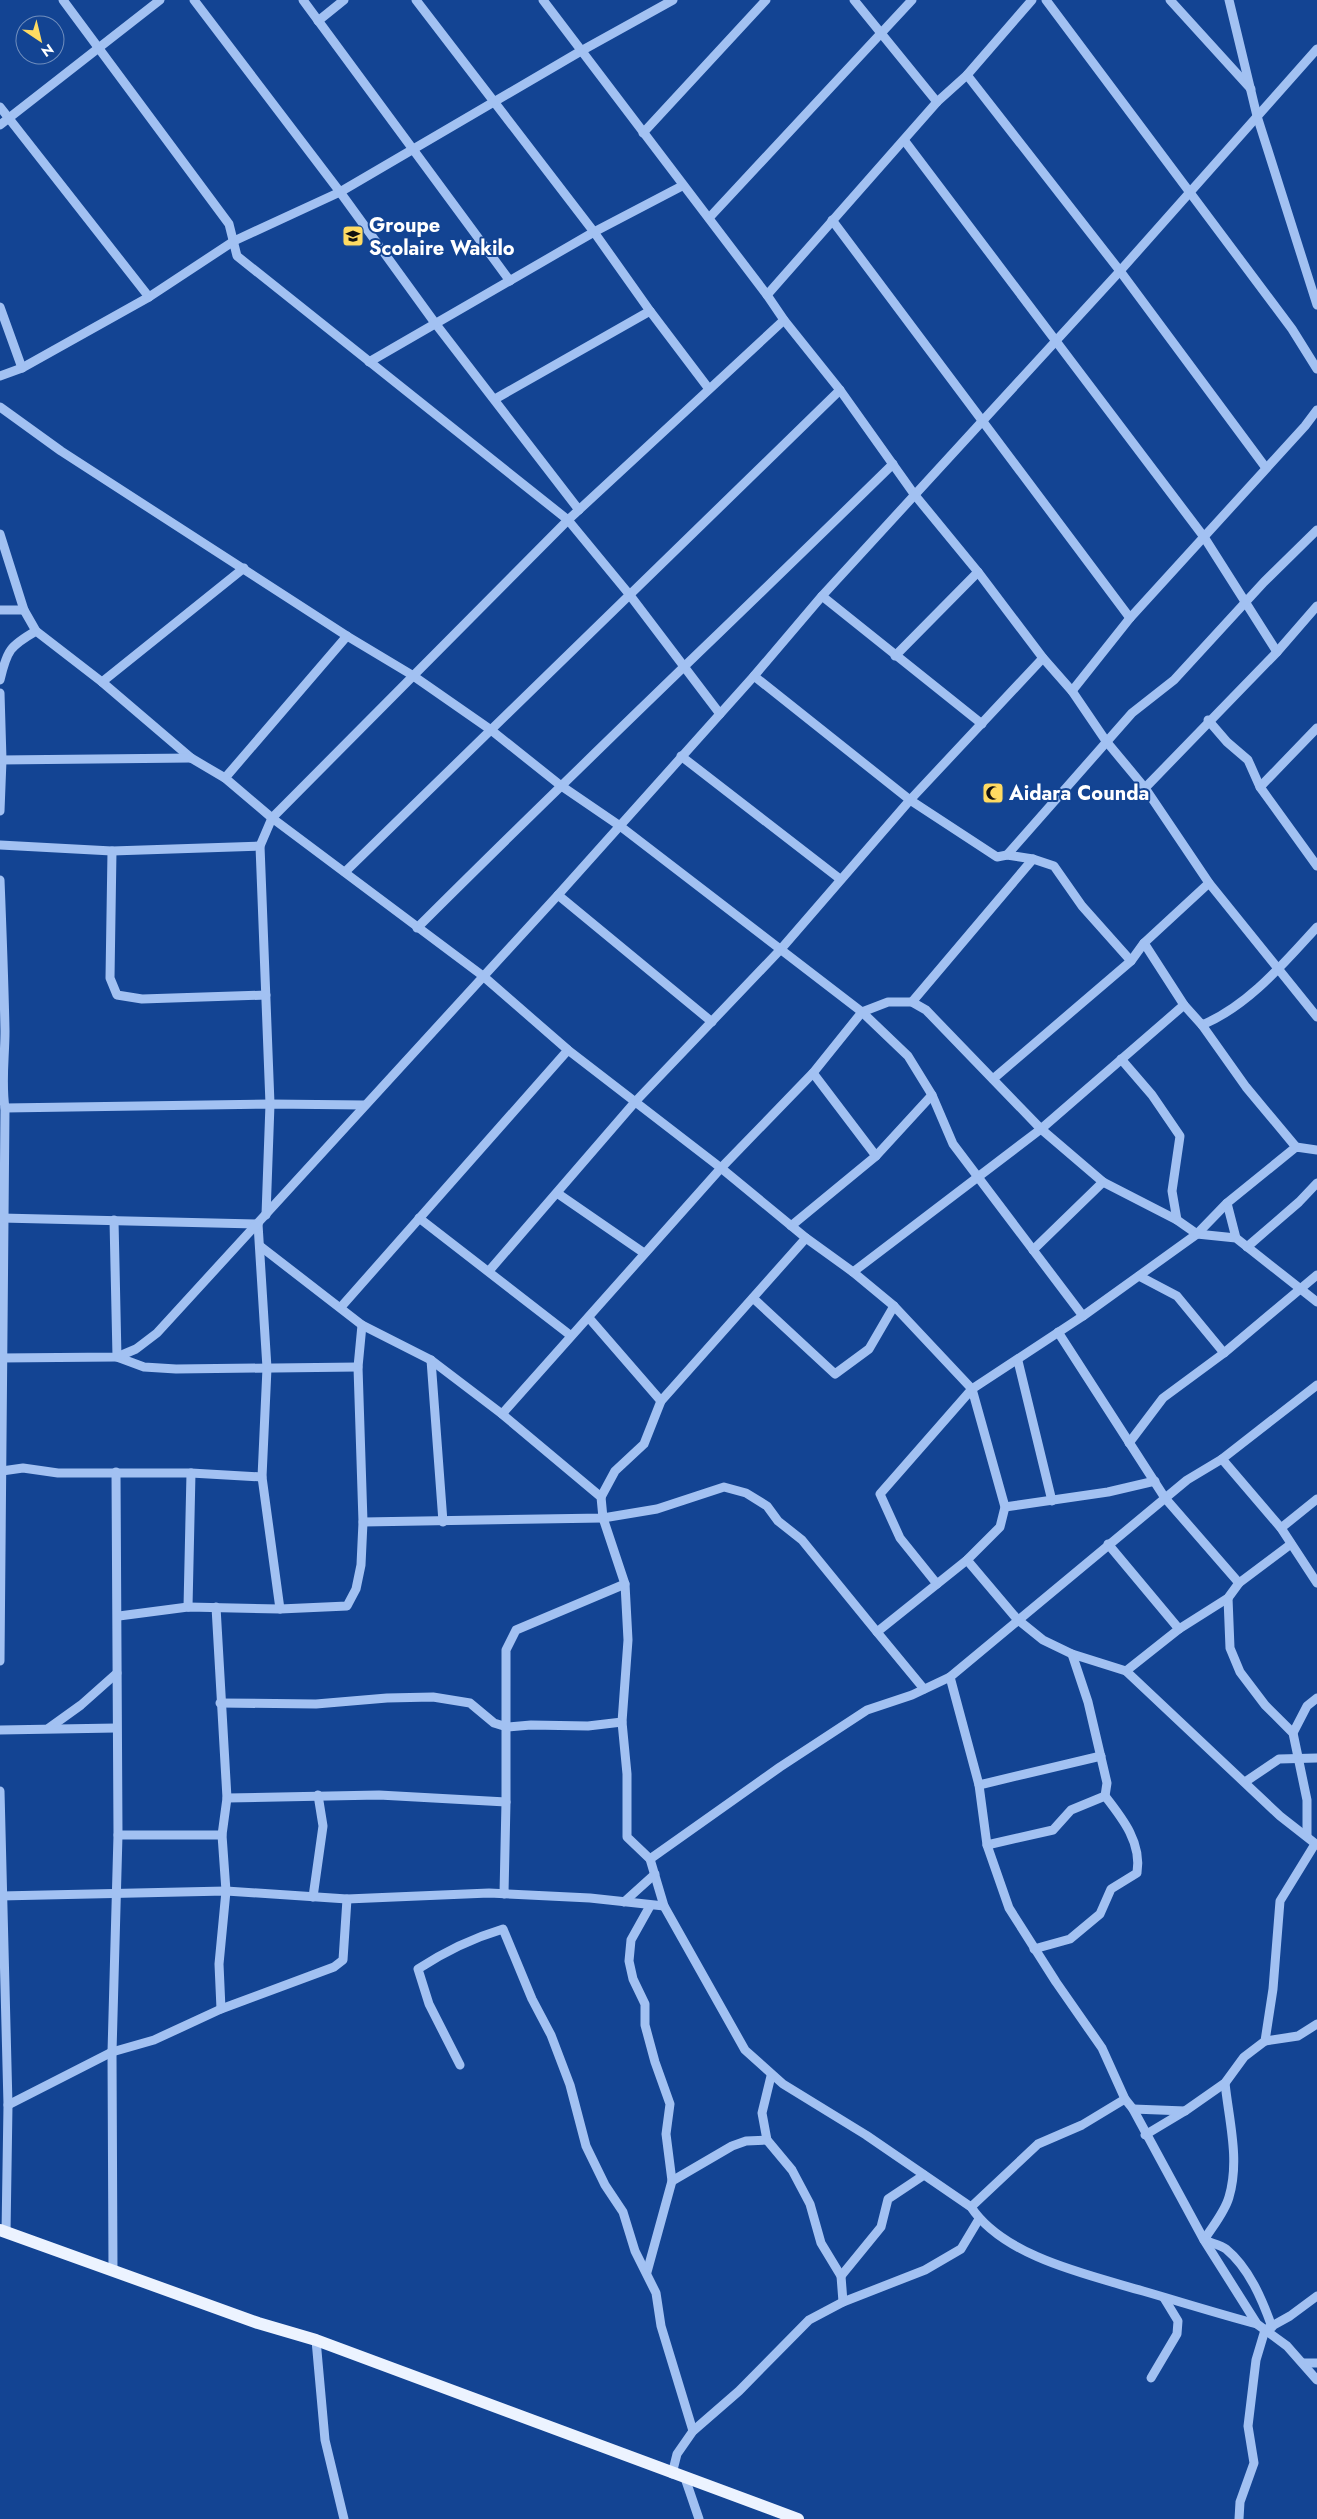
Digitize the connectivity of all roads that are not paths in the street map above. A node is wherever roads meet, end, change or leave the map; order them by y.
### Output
1 (63, 0) edge
2 (160, 0) edge
3 (194, 0) edge
4 (303, 0) edge
5 (344, 0) edge
6 (416, 0) edge
7 (543, 0) edge
8 (673, 0) edge
9 (766, 0) edge
10 (854, 0) edge
11 (912, 0) edge
12 (1032, 0) edge
13 (1046, 0) edge
14 (1170, 0) edge
15 (1229, 0) edge
16 (318, 21) junction
17 (880, 33) junction
18 (98, 47) junction
19 (1317, 49) edge
20 (581, 51) junction
21 (967, 74) junction
22 (1253, 91) junction
23 (494, 102) junction
24 (937, 102) junction
25 (0, 107) edge
26 (1257, 116) junction
27 (8, 118) junction
28 (0, 125) edge
29 (644, 133) junction
30 (904, 140) junction
31 (413, 149) junction
32 (682, 186) junction
33 (340, 192) junction
34 (1190, 194) junction
35 (709, 218) junction
36 (832, 220) junction
37 (594, 232) junction
38 (234, 241) junction
39 (1120, 271) junction
40 (510, 280) junction
41 (767, 295) junction
42 (149, 297) junction
43 (1317, 305) edge
44 (0, 307) edge
45 (650, 311) junction
46 (784, 320) junction
47 (435, 323) junction
48 (1055, 342) junction
49 (370, 362) junction
50 (22, 368) junction
51 (1317, 369) edge
52 (0, 376) edge
53 (709, 389) junction
54 (840, 390) junction
55 (495, 399) junction
56 (0, 407) edge
57 (1317, 410) edge
58 (980, 421) junction
59 (893, 464) junction
60 (1266, 468) junction
61 (914, 494) junction
62 (579, 510) junction
63 (568, 520) junction
64 (1317, 530) edge
65 (0, 534) edge
66 (1204, 537) junction
67 (244, 568) junction
68 (978, 572) junction
69 (629, 594) junction
70 (822, 596) junction
71 (1245, 604) junction
72 (1317, 606) edge
73 (0, 610) edge
74 (24, 610) junction
75 (1130, 618) junction
76 (36, 631) junction
77 (347, 636) junction
78 (1277, 652) junction
79 (895, 656) junction
80 (1043, 658) junction
81 (686, 667) junction
82 (412, 675) junction
83 (754, 676) junction
84 (0, 680) edge
85 (102, 682) junction
86 (1072, 691) junction
87 (0, 693) edge
88 (720, 714) junction
89 (1208, 720) junction
90 (982, 724) junction
91 (1317, 728) edge
92 (491, 730) junction
93 (1106, 741) junction
94 (682, 756) junction
95 (191, 758) junction
96 (1, 760) edge
97 (225, 778) junction
98 (560, 785) junction
99 (1260, 787) junction
100 (1145, 788) junction
101 (910, 800) junction
102 (0, 811) edge
103 (272, 818) junction
104 (620, 826) junction
105 (0, 845) edge
106 (260, 846) junction
107 (112, 851) junction
108 (1008, 855) junction
109 (1033, 858) junction
110 (1317, 866) edge
111 (345, 872) junction
112 (0, 880) edge
113 (840, 880) junction
114 (1209, 884) junction
115 (558, 895) junction
116 (1317, 927) edge
117 (418, 928) junction
118 (1144, 944) junction
119 (781, 949) junction
120 (1131, 961) junction
121 (1278, 970) junction
122 (483, 976) junction
123 (266, 995) junction
124 (912, 1002) junction
125 (1184, 1005) junction
126 (862, 1012) junction
127 (1317, 1018) edge
128 (712, 1022) junction
129 (1202, 1025) junction
130 (568, 1050) junction
131 (1121, 1059) junction
132 (2, 1060) edge
133 (812, 1073) junction
134 (993, 1079) junction
135 (1, 1090) edge
136 (932, 1095) junction
137 (635, 1102) junction
138 (270, 1104) junction
139 (364, 1105) junction
140 (5, 1108) junction
141 (1041, 1129) junction
142 (1296, 1147) junction
143 (1317, 1150) edge
144 (876, 1156) junction
145 (721, 1168) junction
146 (977, 1176) junction
147 (1104, 1182) junction
148 (1317, 1183) edge
149 (557, 1193) junction
150 (1228, 1203) junction
151 (266, 1215) junction
152 (3, 1218) edge
153 (419, 1218) junction
154 (114, 1220) junction
155 (1177, 1220) junction
156 (258, 1224) junction
157 (791, 1226) junction
158 (1197, 1234) junction
159 (806, 1238) junction
160 (1236, 1238) junction
161 (260, 1246) junction
162 (1247, 1247) junction
163 (1033, 1250) junction
164 (644, 1253) junction
165 (488, 1271) junction
166 (853, 1272) junction
167 (1317, 1275) edge
168 (1138, 1276) junction
169 (1299, 1290) junction
170 (753, 1298) junction
171 (1317, 1302) edge
172 (894, 1306) junction
173 (340, 1307) junction
174 (1083, 1316) junction
175 (588, 1318) junction
176 (362, 1326) junction
177 (1058, 1332) junction
178 (570, 1335) junction
179 (1224, 1353) junction
180 (117, 1357) junction
181 (1, 1358) edge
182 (431, 1360) junction
183 (1018, 1360) junction
184 (358, 1367) junction
185 (267, 1368) junction
186 (1317, 1385) edge
187 (972, 1388) junction
188 (661, 1401) junction
189 (502, 1414) junction
190 (1129, 1443) junction
191 (1222, 1459) junction
192 (2, 1471) junction
193 (116, 1472) junction
194 (191, 1472) junction
195 (262, 1477) junction
196 (1155, 1481) junction
197 (601, 1497) junction
198 (1165, 1498) junction
199 (1317, 1499) edge
200 (1052, 1501) junction
201 (1005, 1507) junction
202 (604, 1518) junction
203 (363, 1522) junction
204 (443, 1522) junction
205 (1281, 1528) junction
206 (1108, 1544) junction
207 (1291, 1544) junction
208 (967, 1560) junction
209 (1239, 1583) junction
210 (1317, 1583) edge
211 (625, 1584) junction
212 (937, 1584) junction
213 (1228, 1598) junction
214 (188, 1607) junction
215 (216, 1607) junction
216 (280, 1609) junction
217 (118, 1616) junction
218 (1017, 1620) junction
219 (1179, 1629) junction
220 (877, 1632) junction
221 (1072, 1654) junction
222 (0, 1661) edge
223 (1126, 1671) junction
224 (117, 1673) junction
225 (950, 1677) junction
226 (924, 1689) junction
227 (1317, 1698) edge
228 (220, 1703) junction
229 (622, 1722) junction
230 (507, 1727) junction
231 (49, 1728) junction
232 (116, 1728) junction
233 (0, 1730) edge
234 (1293, 1733) junction
235 (1101, 1756) junction
236 (1299, 1758) junction
237 (1317, 1758) edge
238 (1245, 1782) junction
239 (979, 1786) junction
240 (0, 1791) edge
241 (318, 1795) junction
242 (1105, 1796) junction
243 (226, 1798) junction
244 (506, 1802) junction
245 (118, 1834) junction
246 (222, 1835) junction
247 (1307, 1836) junction
248 (987, 1844) junction
249 (1316, 1845) edge
250 (650, 1859) junction
251 (655, 1874) junction
252 (226, 1891) junction
253 (115, 1893) junction
254 (504, 1894) junction
255 (1, 1896) edge
256 (313, 1897) junction
257 (348, 1899) junction
258 (624, 1902) junction
259 (650, 1906) junction
260 (664, 1906) junction
261 (1034, 1948) junction
262 (221, 2008) junction
263 (1317, 2024) edge
264 (1265, 2041) junction
265 (112, 2052) junction
266 (460, 2065) dead end
267 (772, 2076) junction
268 (1225, 2083) junction
269 (1126, 2099) junction
270 (8, 2105) junction
271 (1133, 2109) junction
272 (1185, 2111) junction
273 (1146, 2135) junction
274 (767, 2140) junction
275 (924, 2174) junction
276 (672, 2181) junction
277 (971, 2207) junction
278 (979, 2219) junction
279 (3, 2232) edge
280 (1204, 2240) junction
281 (113, 2271) junction
282 (647, 2272) junction
283 (841, 2276) junction
284 (1317, 2296) edge
285 (1164, 2298) junction
286 (843, 2302) junction
287 (1257, 2324) junction
288 (1268, 2328) junction
289 (316, 2340) junction
290 (1303, 2363) junction
291 (1317, 2363) edge
292 (1151, 2378) dead end
293 (1317, 2380) edge
294 (693, 2430) junction
295 (672, 2474) junction
296 (685, 2478) junction
297 (344, 2519) edge
298 (699, 2519) edge
299 (798, 2519) edge
300 (1239, 2519) edge

1 - 18 street
2 - 18 street
3 - 33 street
4 - 16 street
5 - 16 street
6 - 23 street
7 - 20 street
8 - 20 street
9 - 29 street
10 - 17 street
11 - 17 street
12 - 21 street
13 - 34 street
14 - 22 street
15 - 22 street
16 - 31 street
17 - 24 street
17 - 35 street
18 - 27 street
18 - 38 street
19 - 26 street
20 - 23 street
20 - 29 street
21 - 24 street
21 - 39 street
22 - 26 street
23 - 31 street
23 - 37 street
24 - 30 street
25 - 27 street
26 - 34 street
26 - 43 street
27 - 28 street
27 - 42 street
29 - 32 street
30 - 36 street
30 - 48 street
31 - 33 street
31 - 40 street
32 - 35 street
32 - 37 street
33 - 38 street
33 - 47 street
34 - 39 street
34 - 51 street
35 - 41 street
36 - 41 street
36 - 58 street
37 - 40 street
37 - 45 street
38 - 42 street
38 - 49 street
39 - 48 street
39 - 60 street
40 - 47 street
41 - 46 street
42 - 50 street
44 - 50 street
45 - 53 street
45 - 55 street
46 - 53 street
46 - 54 street
47 - 49 street
47 - 55 street
48 - 58 street
48 - 66 street
49 - 63 street
50 - 52 street
53 - 62 street
54 - 59 street
54 - 69 street
55 - 62 street
56 - 67 street
57 - 60 street
58 - 61 street
58 - 75 street
59 - 61 street
59 - 81 street
60 - 66 street
61 - 68 street
61 - 70 street
62 - 63 street
63 - 69 street
63 - 82 street
64 - 71 street
65 - 74 street
66 - 71 street
66 - 75 street
67 - 77 street
67 - 85 street
68 - 79 street
68 - 80 street
69 - 81 street
69 - 92 street
70 - 79 street
70 - 83 street
71 - 78 street
71 - 93 street
72 - 78 street
73 - 74 street
74 - 76 street
75 - 86 street
76 - 84 street
76 - 85 street
77 - 82 street
77 - 97 street
78 - 89 street
79 - 90 street
80 - 86 street
80 - 90 street
81 - 88 street
81 - 98 street
82 - 92 street
82 - 103 street
83 - 88 street
83 - 101 street
85 - 95 street
86 - 93 street
87 - 96 street
88 - 94 street
89 - 99 street
89 - 100 street
90 - 101 street
91 - 99 street
92 - 98 street
92 - 111 street
93 - 100 street
93 - 108 street
94 - 104 street
94 - 113 street
95 - 96 street
95 - 97 street
96 - 102 street
97 - 103 street
98 - 104 street
98 - 117 street
99 - 110 street
100 - 114 street
101 - 108 street
101 - 113 street
103 - 106 street
103 - 111 street
104 - 115 street
104 - 119 street
105 - 107 street
106 - 107 street
106 - 123 street
107 - 123 street
108 - 109 street
109 - 120 street
109 - 124 street
111 - 117 street
112 - 132 street
113 - 119 street
114 - 118 street
114 - 121 street
115 - 122 street
115 - 128 street
116 - 121 street
117 - 122 street
118 - 120 street
118 - 125 street
119 - 126 street
119 - 128 street
120 - 134 street
121 - 127 street
121 - 129 street
122 - 130 street
122 - 139 street
123 - 138 street
124 - 126 street
124 - 134 street
125 - 129 street
125 - 131 street
126 - 133 street
126 - 136 street
128 - 137 street
129 - 142 street
130 - 137 street
130 - 153 street
131 - 141 street
131 - 155 street
132 - 135 street
133 - 144 street
133 - 145 street
134 - 141 street
135 - 140 street
136 - 144 street
136 - 146 street
137 - 145 street
137 - 149 street
138 - 139 street
138 - 140 street
138 - 151 street
139 - 151 street
140 - 152 street
141 - 146 street
141 - 147 street
142 - 143 street
142 - 150 street
144 - 157 street
145 - 157 street
145 - 164 street
146 - 163 street
146 - 166 street
147 - 155 street
147 - 163 street
148 - 162 street
149 - 164 street
149 - 165 street
150 - 158 street
150 - 160 street
151 - 156 street
152 - 154 street
152 - 181 street
153 - 165 street
153 - 173 street
154 - 156 street
154 - 180 street
155 - 158 street
156 - 161 street
156 - 180 street
157 - 159 street
158 - 160 street
158 - 168 street
159 - 166 street
159 - 170 street
160 - 162 street
161 - 173 street
161 - 185 street
162 - 169 street
163 - 174 street
164 - 175 street
165 - 178 street
166 - 172 street
167 - 169 street
168 - 174 street
168 - 179 street
169 - 171 street
169 - 179 street
170 - 172 street
170 - 188 street
172 - 187 street
173 - 176 street
174 - 177 street
175 - 178 street
175 - 188 street
176 - 182 street
176 - 184 street
177 - 183 street
177 - 190 street
178 - 189 street
179 - 190 street
180 - 181 street
180 - 185 street
181 - 192 street
182 - 189 street
182 - 204 street
183 - 187 street
183 - 200 street
184 - 185 street
184 - 203 street
185 - 195 street
186 - 191 street
187 - 201 street
187 - 212 street
188 - 197 street
189 - 197 street
190 - 196 street
191 - 198 street
191 - 205 street
192 - 193 street
192 - 222 street
193 - 194 street
193 - 217 street
194 - 195 street
194 - 214 street
195 - 216 street
196 - 198 street
196 - 200 street
197 - 202 street
198 - 206 street
198 - 209 street
199 - 205 street
200 - 201 street
201 - 208 street
202 - 204 street
202 - 211 street
202 - 220 street
203 - 204 street
203 - 216 street
205 - 207 street
206 - 218 street
206 - 219 street
207 - 209 street
207 - 210 street
208 - 212 street
208 - 218 street
209 - 213 street
211 - 229 street
211 - 230 street
212 - 220 street
213 - 219 street
213 - 234 street
214 - 215 street
214 - 217 street
215 - 216 street
215 - 228 street
217 - 224 street
218 - 221 street
218 - 225 street
219 - 223 street
220 - 226 street
221 - 223 street
221 - 235 street
223 - 238 street
224 - 231 street
224 - 232 street
225 - 226 street
225 - 239 street
226 - 250 street
227 - 234 street
228 - 230 street
228 - 243 street
229 - 230 street
229 - 250 street
230 - 244 street
231 - 232 street
231 - 233 street
232 - 245 street
234 - 236 street
235 - 239 street
235 - 242 street
236 - 237 street
236 - 238 street
236 - 247 street
238 - 247 street
239 - 248 street
240 - 255 street
241 - 243 street
241 - 244 street
241 - 256 street
242 - 248 street
242 - 261 street
243 - 246 street
244 - 254 street
245 - 246 street
245 - 253 street
246 - 252 street
247 - 249 street
248 - 261 street
249 - 264 street
250 - 251 street
251 - 258 street
251 - 260 street
252 - 253 street
252 - 256 street
252 - 262 street
253 - 255 street
253 - 265 street
254 - 257 street
254 - 258 street
255 - 270 street
256 - 257 street
257 - 262 street
258 - 259 street
259 - 260 street
259 - 276 street
260 - 267 street
261 - 269 street
262 - 265 street
263 - 264 street
264 - 268 street
265 - 270 street
265 - 281 street
266 - 282 street
267 - 274 street
267 - 275 street
268 - 272 street
268 - 280 street
269 - 271 street
269 - 277 street
270 - 279 street
271 - 272 street
271 - 273 street
272 - 273 street
273 - 280 street
274 - 276 street
274 - 283 street
275 - 277 street
275 - 283 street
276 - 282 street
277 - 278 street
278 - 285 street
278 - 286 street
279 - 281 main road
280 - 287 street
280 - 288 street
281 - 289 main road
282 - 294 street
283 - 286 street
284 - 288 street
285 - 287 street
285 - 292 street
286 - 294 street
287 - 288 street
288 - 290 street
288 - 300 street
289 - 295 main road
289 - 297 street
290 - 291 street
290 - 293 street
294 - 295 street
295 - 296 main road
296 - 298 street
296 - 299 main road

